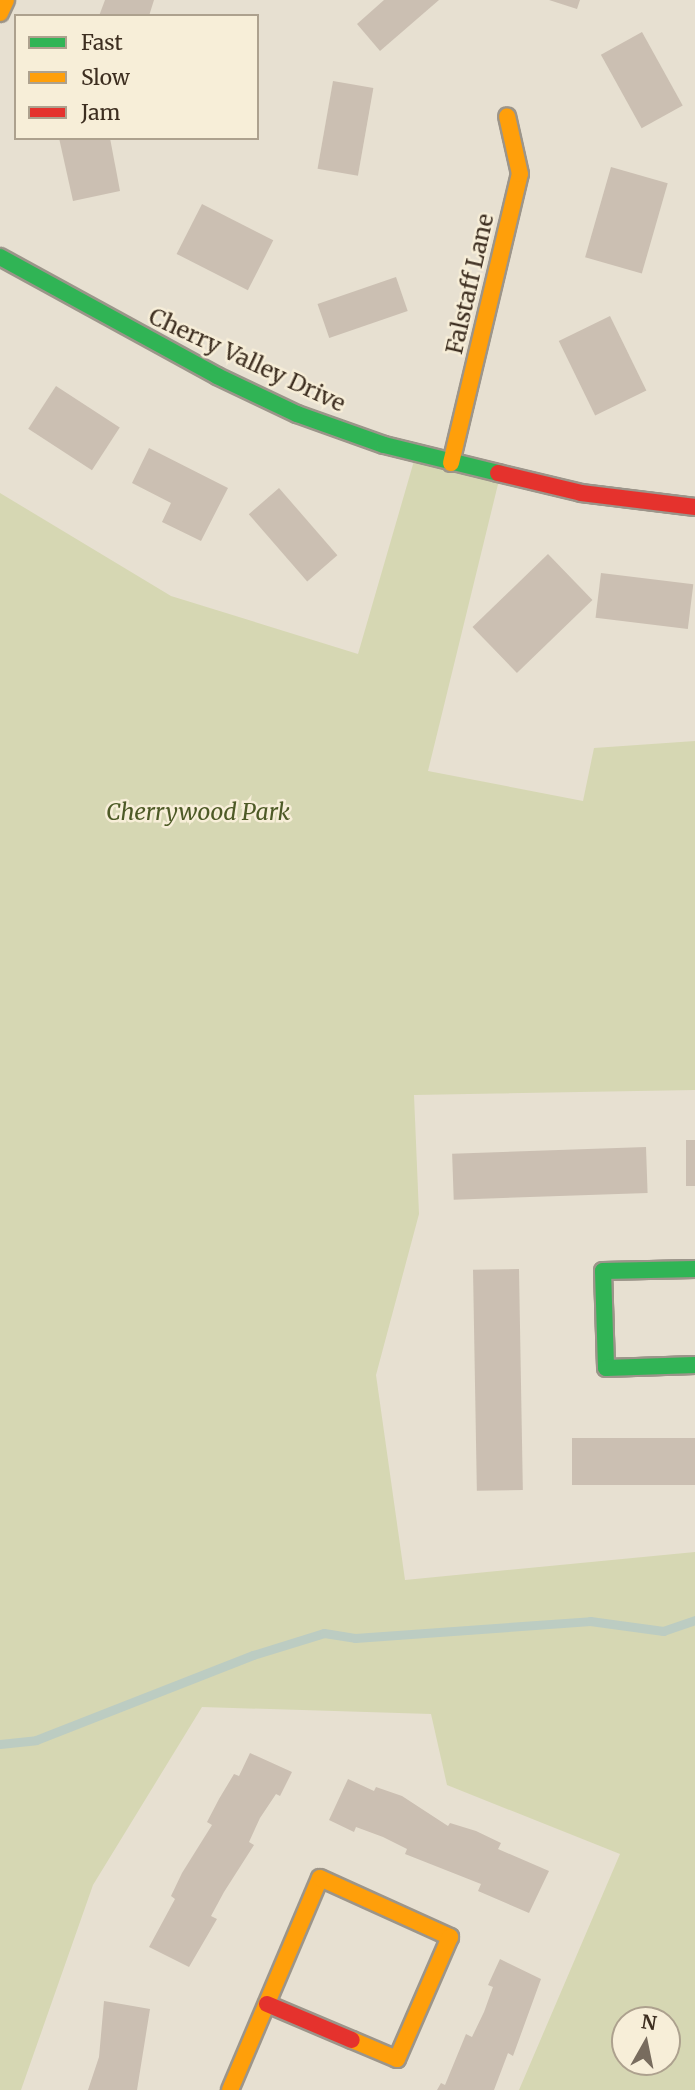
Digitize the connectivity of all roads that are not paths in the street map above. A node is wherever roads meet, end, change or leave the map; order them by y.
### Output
1 (6, 0) edge
2 (0, 13) edge
3 (506, 116) dead end
4 (0, 257) edge
5 (451, 463) junction
6 (695, 507) edge
7 (695, 1269) edge
8 (695, 1365) edge
9 (267, 2004) junction
10 (230, 2090) edge

1 - 2 street
3 - 5 street, Falstaff Lane
4 - 5 street, Cherry Valley Drive
5 - 6 street, Cherry Valley Drive
7 - 8 street
9 - 9 street
9 - 10 street

